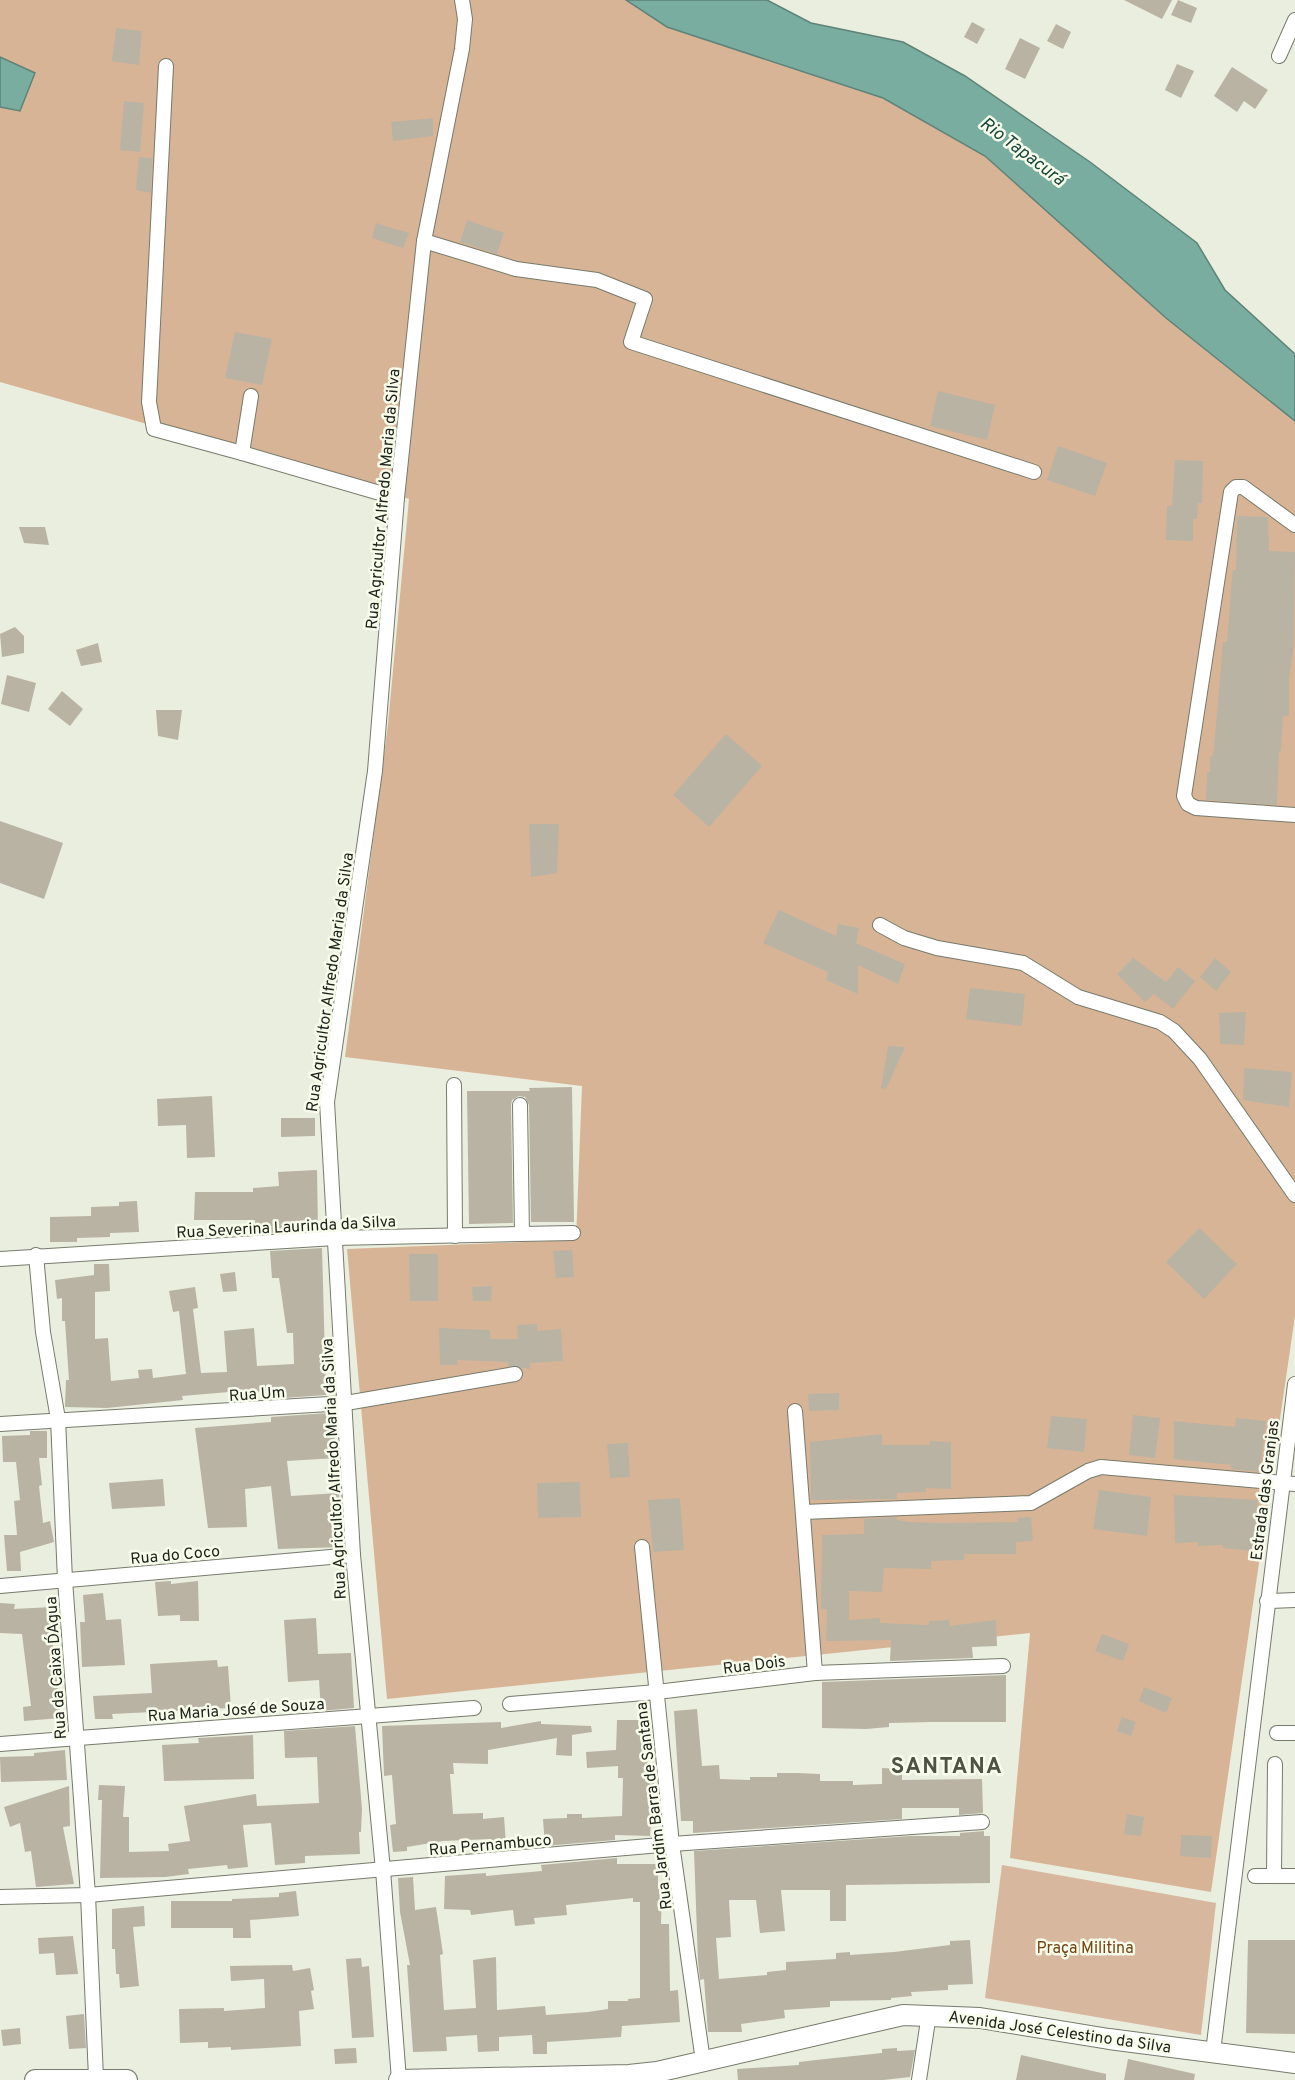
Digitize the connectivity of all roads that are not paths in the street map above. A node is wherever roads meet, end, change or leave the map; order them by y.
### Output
1 (462, 0) edge
2 (1295, 20) edge
3 (1280, 57) dead end
4 (166, 66) dead end
5 (424, 241) junction
6 (251, 396) dead end
7 (242, 453) junction
8 (1034, 472) dead end
9 (397, 498) junction
10 (1295, 525) edge
11 (1295, 813) edge
12 (880, 924) dead end
13 (454, 1085) dead end
14 (520, 1105) dead end
15 (1295, 1196) edge
16 (573, 1233) dead end
17 (522, 1234) junction
18 (455, 1236) junction
19 (335, 1238) junction
20 (36, 1255) junction
21 (0, 1258) edge
22 (515, 1374) dead end
23 (1295, 1384) edge
24 (346, 1403) junction
25 (795, 1411) dead end
26 (58, 1419) junction
27 (0, 1424) edge
28 (1288, 1484) edge
29 (803, 1512) junction
30 (642, 1547) dead end
31 (352, 1555) junction
32 (65, 1580) junction
33 (0, 1586) edge
34 (1295, 1600) edge
35 (1267, 1601) junction
36 (1003, 1666) dead end
37 (815, 1673) junction
38 (657, 1692) junction
39 (510, 1704) dead end
40 (474, 1708) dead end
41 (368, 1716) junction
42 (1277, 1733) dead end
43 (1295, 1734) edge
44 (76, 1738) junction
45 (0, 1744) edge
46 (1275, 1764) dead end
47 (982, 1822) dead end
48 (672, 1844) junction
49 (383, 1870) junction
50 (1255, 1876) dead end
51 (1274, 1876) junction
52 (1295, 1876) edge
53 (88, 1895) junction
54 (0, 1897) edge
55 (929, 2014) junction
56 (1212, 2052) junction
57 (703, 2061) junction
58 (1295, 2063) edge
59 (96, 2078) junction
60 (544, 2078) edge
61 (573, 2078) edge
62 (35, 2080) edge
63 (126, 2080) edge
64 (399, 2080) edge
65 (919, 2080) edge

1 - 5 street, Rua Agricultor Alfredo Maria da Silva
2 - 3 street
4 - 7 street
5 - 8 street
5 - 9 street, Rua Agricultor Alfredo Maria da Silva
6 - 7 street
7 - 9 street
9 - 19 street, Rua Agricultor Alfredo Maria da Silva
10 - 11 street
12 - 15 street
13 - 18 street
14 - 17 street
16 - 17 street, Rua Severina Laurinda da Silva
17 - 18 street, Rua Severina Laurinda da Silva
18 - 19 street, Rua Severina Laurinda da Silva
19 - 20 street, Rua Severina Laurinda da Silva
19 - 24 street, Rua Agricultor Alfredo Maria da Silva
20 - 21 street, Rua Severina Laurinda da Silva
20 - 26 street, Rua da Caixa D´Agua
22 - 24 street, Rua Um
23 - 28 street, Estrada das Granjas
24 - 26 street, Rua Um
24 - 31 street, Rua Agricultor Alfredo Maria da Silva
25 - 29 street
26 - 27 street, Rua Um
26 - 32 street, Rua da Caixa D´Agua
28 - 29 street
28 - 35 street, Estrada das Granjas
29 - 37 street
30 - 38 street, Rua Jardim Barra de Santana
31 - 32 street, Rua do Coco
31 - 41 street, Rua Agricultor Alfredo Maria da Silva
32 - 33 street, Rua do Coco
32 - 44 street, Rua da Caixa D´Agua
34 - 35 street
35 - 56 street, Estrada das Granjas
36 - 37 street, Rua Dois
37 - 38 street, Rua Dois
38 - 39 street, Rua Dois
38 - 48 street, Rua Jardim Barra de Santana
40 - 41 street, Rua Maria José de Souza
41 - 44 street, Rua Maria José de Souza
41 - 49 street, Rua Agricultor Alfredo Maria da Silva
42 - 43 street
44 - 45 street, Rua Maria José de Souza
44 - 53 street, Rua da Caixa D´Agua
46 - 51 street
47 - 48 street, Rua Pernambuco
48 - 49 street, Rua Pernambuco
48 - 57 street, Rua Jardim Barra de Santana
49 - 53 street, Rua Pernambuco
49 - 64 street, Rua Agricultor Alfredo Maria da Silva
50 - 51 street
51 - 52 street
53 - 54 street, Rua Pernambuco
53 - 59 street, Rua da Caixa D´Agua
55 - 56 street, Avenida José Celestino da Silva
55 - 57 street, Avenida José Celestino da Silva
55 - 65 street
56 - 58 street, Avenida José Celestino da Silva
57 - 61 street, Avenida José Celestino da Silva
59 - 62 street
59 - 63 street
60 - 61 street, Avenida José Celestino da Silva
60 - 64 street, Avenida José Celestino da Silva

